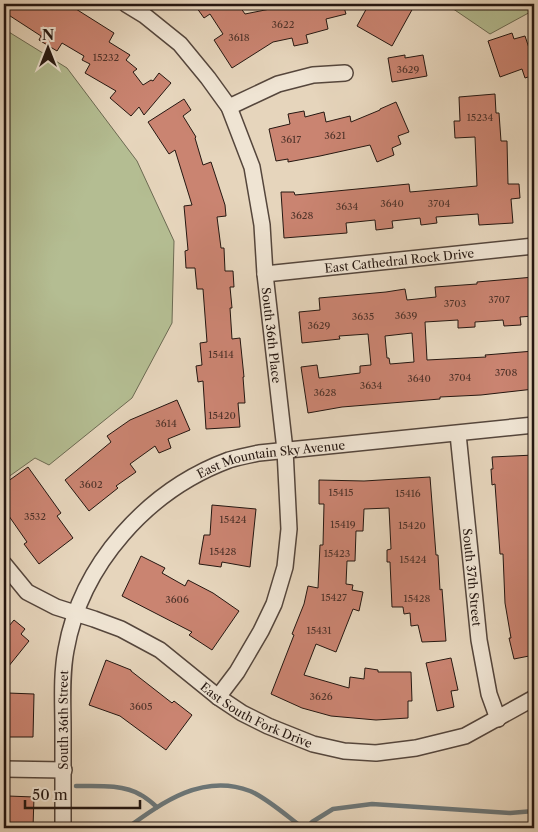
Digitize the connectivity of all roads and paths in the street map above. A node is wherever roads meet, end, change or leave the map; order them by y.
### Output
1 (126, 4) edge
2 (345, 73) dead end
3 (229, 107) junction
4 (534, 246) edge
5 (265, 274) junction
6 (534, 425) edge
7 (458, 434) junction
8 (285, 450) junction
9 (4, 564) edge
10 (77, 614) junction
11 (218, 698) junction
12 (534, 698) edge
13 (498, 719) junction
14 (4, 769) edge
15 (64, 770) junction
16 (63, 828) edge

1 - 3 street, South 36th Place
2 - 3 street
3 - 5 street, South 36th Place
4 - 5 street, East Cathedral Rock Drive
5 - 8 street, South 36th Place
6 - 7 street, East Mountain Sky Avenue
7 - 8 street, East Mountain Sky Avenue
7 - 13 street, South 37th Street
8 - 10 street, East Mountain Sky Avenue
8 - 11 street, South 36th Place
9 - 10 street, East South Fork Drive
10 - 11 street, East South Fork Drive
10 - 15 street, South 36th Street
11 - 13 street, East South Fork Drive
12 - 13 street, East South Fork Drive
14 - 15 street
15 - 16 street, South 36th Street

